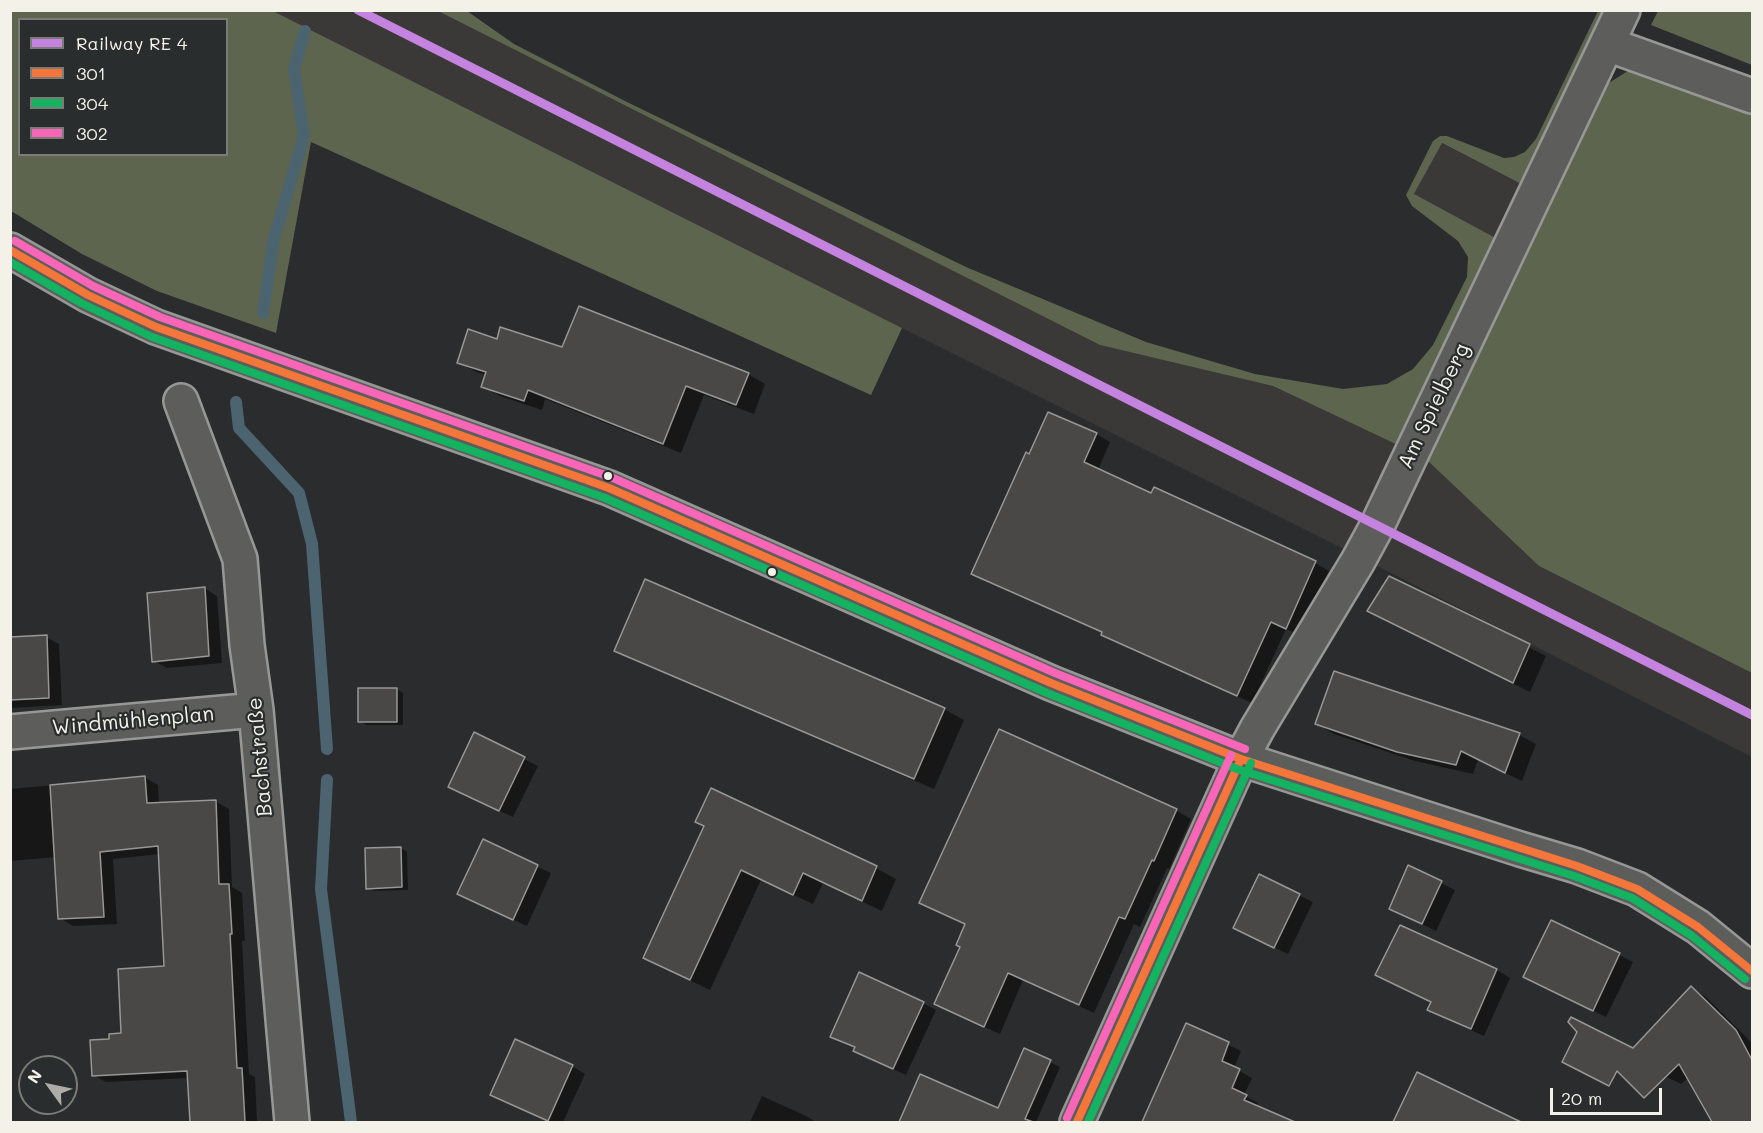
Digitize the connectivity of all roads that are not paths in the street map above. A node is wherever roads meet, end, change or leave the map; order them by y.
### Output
1 (1623, 10) edge
2 (1607, 44) junction
3 (1752, 96) edge
4 (10, 250) edge
5 (181, 401) dead end
6 (256, 710) junction
7 (10, 732) edge
8 (1242, 759) junction
9 (1752, 971) edge
10 (292, 1122) edge
11 (1077, 1122) edge

1 - 2 street, Am Spielberg
2 - 3 street
2 - 8 street, Am Spielberg
4 - 8 street
5 - 6 street, Bachstraße
6 - 7 street, Windmühlenplan
6 - 10 street, Bachstraße
8 - 9 street
8 - 11 street, Am Spielberg

